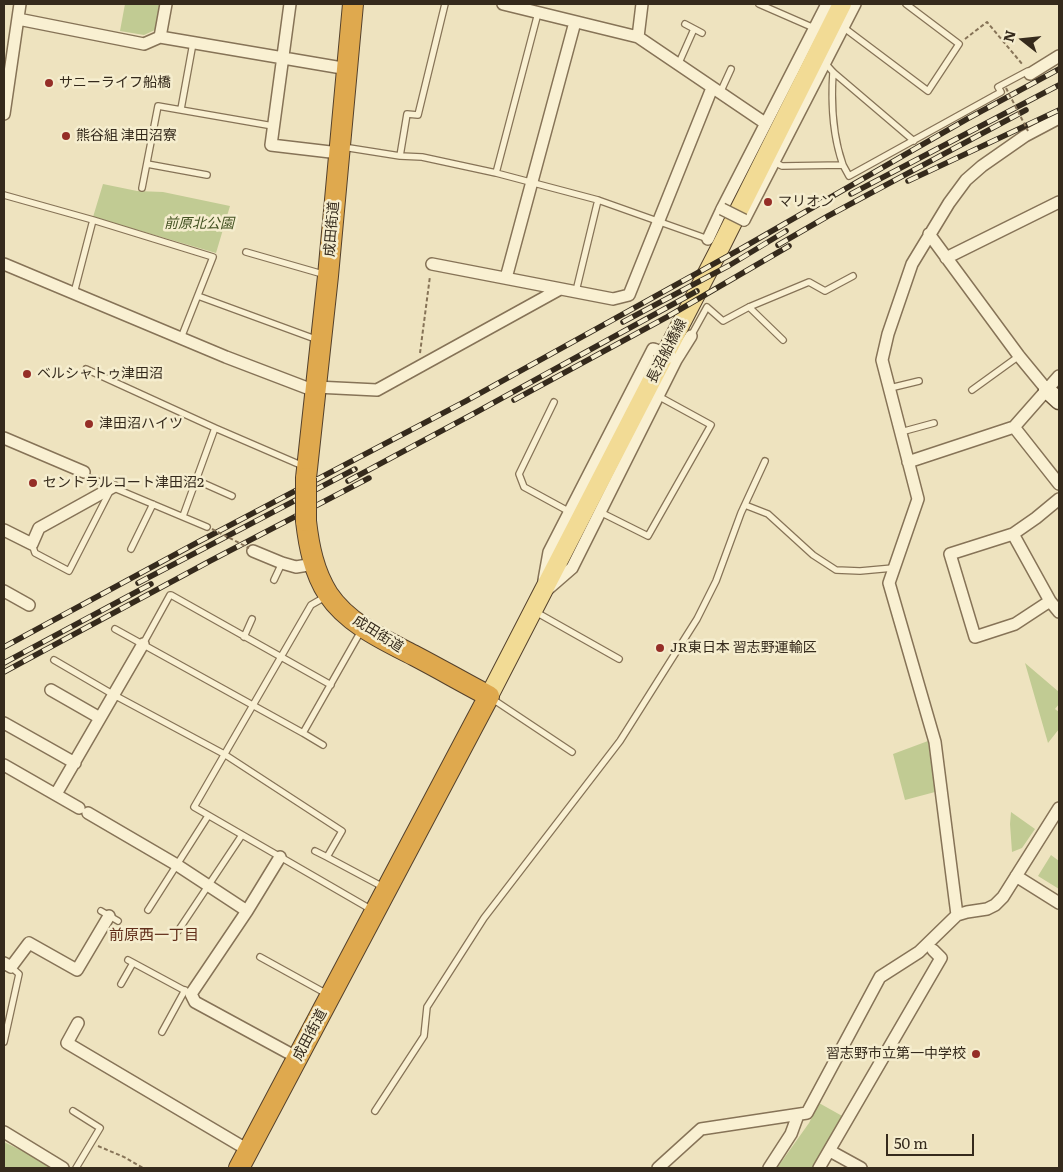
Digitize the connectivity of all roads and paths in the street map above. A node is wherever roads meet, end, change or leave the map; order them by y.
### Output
1 (20, 4) edge
2 (166, 4) edge
3 (290, 4) edge
4 (353, 4) edge
5 (445, 4) edge
6 (503, 4) edge
7 (642, 4) edge
8 (759, 4) edge
9 (826, 4) edge
10 (842, 4) edge
11 (855, 4) edge
12 (906, 4) edge
13 (535, 9) edge
14 (18, 19) junction
15 (576, 22) junction
16 (685, 24) dead end
17 (843, 27) junction
18 (814, 28) junction
19 (694, 29) junction
20 (702, 33) dead end
21 (160, 37) junction
22 (638, 37) junction
23 (193, 43) junction
24 (960, 44) junction
25 (8, 54) edge
26 (1059, 56) edge
27 (283, 58) junction
28 (826, 63) junction
29 (678, 65) junction
30 (348, 69) junction
31 (731, 69) dead end
32 (833, 72) junction
33 (1029, 72) junction
34 (6, 85) edge
35 (1006, 88) dead end
36 (716, 90) junction
37 (181, 110) junction
38 (4, 114) edge
39 (1059, 118) edge
40 (765, 123) junction
41 (273, 126) junction
42 (1028, 131) dead end
43 (914, 141) junction
44 (340, 150) junction
45 (400, 156) junction
46 (774, 162) junction
47 (147, 164) junction
48 (843, 165) junction
49 (496, 173) junction
50 (207, 175) dead end
51 (531, 182) junction
52 (142, 188) dead end
53 (4, 195) edge
54 (598, 200) junction
55 (1059, 202) edge
56 (722, 208) junction
57 (93, 220) junction
58 (658, 221) junction
59 (929, 234) junction
60 (708, 239) joint
61 (246, 252) dead end
62 (946, 258) junction
63 (4, 264) edge
64 (432, 264) joint
65 (328, 276) junction
66 (853, 276) dead end
67 (506, 278) junction
68 (560, 289) junction
69 (576, 291) junction
70 (74, 293) junction
71 (198, 296) junction
72 (749, 307) junction
73 (690, 336) joint
74 (181, 338) junction
75 (783, 340) dead end
76 (320, 341) junction
77 (1019, 356) junction
78 (673, 358) junction
79 (86, 368) dead end
80 (418, 369) junction
81 (1059, 376) edge
82 (919, 381) dead end
83 (890, 388) junction
84 (316, 389) junction
85 (972, 390) dead end
86 (1053, 395) edge
87 (658, 396) junction
88 (554, 402) dead end
89 (934, 424) dead end
90 (1014, 427) junction
91 (215, 428) junction
92 (901, 432) junction
93 (4, 438) edge
94 (765, 461) dead end
95 (908, 462) junction
96 (84, 472) joint
97 (306, 473) junction
98 (196, 480) junction
99 (1059, 484) edge
100 (112, 487) junction
101 (232, 496) dead end
102 (1059, 499) edge
103 (153, 504) junction
104 (745, 505) junction
105 (568, 511) junction
106 (600, 512) junction
107 (183, 516) junction
108 (210, 528) joint
109 (4, 530) edge
110 (1013, 534) junction
111 (32, 544) junction
112 (132, 548) dead end
113 (251, 549) joint
114 (282, 563) junction
115 (314, 564) junction
116 (893, 568) junction
117 (274, 580) dead end
118 (4, 591) edge
119 (542, 594) junction
120 (329, 595) junction
121 (1050, 601) junction
122 (29, 605) dead end
123 (533, 611) junction
124 (1059, 612) edge
125 (252, 619) dead end
126 (363, 627) junction
127 (115, 628) dead end
128 (244, 637) junction
129 (143, 644) junction
130 (281, 657) junction
131 (620, 659) dead end
132 (54, 660) dead end
133 (331, 685) junction
134 (51, 690) dead end
135 (114, 695) junction
136 (489, 696) junction
137 (252, 706) junction
138 (100, 718) junction
139 (4, 723) edge
140 (303, 733) junction
141 (323, 745) dead end
142 (572, 752) dead end
143 (224, 754) junction
144 (74, 763) junction
145 (4, 765) edge
146 (56, 794) junction
147 (1059, 808) edge
148 (208, 816) junction
149 (242, 835) junction
150 (315, 851) dead end
151 (280, 857) junction
152 (327, 857) junction
153 (176, 865) junction
154 (1016, 876) junction
155 (208, 886) junction
156 (387, 889) junction
157 (1059, 903) edge
158 (148, 910) dead end
159 (247, 911) junction
160 (376, 912) junction
161 (957, 915) junction
162 (110, 916) dead end
163 (178, 931) dead end
164 (933, 950) dead end
165 (260, 957) dead end
166 (8, 965) edge
167 (121, 984) dead end
168 (188, 992) junction
169 (331, 996) junction
170 (78, 1023) dead end
171 (162, 1032) dead end
172 (4, 1042) edge
173 (298, 1058) junction
174 (73, 1111) dead end
175 (375, 1111) dead end
176 (798, 1115) junction
177 (4, 1132) edge
178 (92, 1143) junction
179 (248, 1150) junction
180 (830, 1152) junction
181 (63, 1168) edge
182 (76, 1168) edge
183 (143, 1168) edge
184 (239, 1168) edge
185 (658, 1168) edge
186 (769, 1168) edge
187 (819, 1168) edge
188 (861, 1168) edge

1 - 14 street
2 - 21 street
3 - 27 street
4 - 30 highway, 成田街道
5 - 45 lane
6 - 13 street
7 - 22 street
8 - 18 lane
9 - 18 street
10 - 119 main road, 長沼船橋線
11 - 17 street
12 - 24 lane
13 - 15 street
13 - 49 lane
14 - 21 street
14 - 25 street
15 - 22 street
15 - 51 street
16 - 19 lane
17 - 24 lane
17 - 28 street
18 - 40 street
19 - 20 lane
19 - 29 lane
21 - 23 street
22 - 29 street
23 - 27 street
23 - 37 lane
24 - 33 path
25 - 34 street
26 - 33 street
27 - 30 street
27 - 41 street
28 - 32 lane
28 - 46 street
29 - 36 street
30 - 44 highway, 成田街道
31 - 36 lane
32 - 43 lane
32 - 48 lane
33 - 43 lane
34 - 38 street
35 - 42 path, bridge
36 - 40 street
36 - 58 street
37 - 41 lane
37 - 47 lane
39 - 59 street
40 - 56 street
41 - 44 street
43 - 48 lane
44 - 45 lane
44 - 65 highway, 成田街道
45 - 49 lane
46 - 48 lane
46 - 56 street, bridge
47 - 50 lane
47 - 52 lane
49 - 51 lane
51 - 54 lane
51 - 67 street
53 - 57 lane
54 - 58 lane
54 - 69 lane
55 - 62 street
56 - 60 street
57 - 70 lane
57 - 71 lane
58 - 60 lane
58 - 69 street
59 - 62 street
59 - 83 street
61 - 65 lane
62 - 77 street
63 - 70 street
64 - 67 street
64 - 80 path
65 - 76 highway, 成田街道
66 - 72 lane
67 - 68 street
68 - 69 street
68 - 80 street
70 - 74 street
71 - 74 lane
71 - 76 lane
72 - 73 lane
72 - 75 lane
73 - 78 street
74 - 84 street
76 - 84 highway, 成田街道
77 - 85 lane
77 - 86 street
78 - 87 street
78 - 105 street, bridge
79 - 91 lane
80 - 84 street
81 - 86 street
82 - 83 lane
83 - 92 street
84 - 97 highway, 成田街道
86 - 90 street
87 - 106 street
87 - 106 lane
88 - 105 lane
89 - 92 lane
90 - 95 street
90 - 99 street
91 - 97 lane
91 - 98 lane
92 - 95 street
93 - 96 street
94 - 104 lane
95 - 116 street
96 - 100 lane
97 - 115 highway, 成田街道, bridge
98 - 101 lane
98 - 107 lane
100 - 103 lane
100 - 111 street
100 - 111 lane
102 - 110 street
103 - 107 lane
103 - 112 lane
104 - 116 lane
104 - 175 lane
105 - 119 street
106 - 119 street
107 - 108 lane
108 - 113 path, bridge
109 - 111 street
110 - 121 street
110 - 121 street
113 - 114 street
114 - 115 street
114 - 117 lane
115 - 120 highway, 成田街道
116 - 161 street
118 - 122 street
119 - 123 main road, 長沼船橋線
120 - 126 highway, 成田街道
120 - 130 lane
121 - 124 street
123 - 131 lane
123 - 136 main road, 長沼船橋線
125 - 128 lane
126 - 133 lane
126 - 136 highway, 成田街道
127 - 129 lane
128 - 129 lane
128 - 130 lane
129 - 135 street
129 - 137 lane
130 - 133 lane
130 - 137 lane
132 - 135 lane
133 - 140 lane
134 - 138 street
135 - 138 street
135 - 143 lane
136 - 142 lane
136 - 156 highway, 成田街道
137 - 140 lane
137 - 143 lane
138 - 144 street
139 - 144 street
140 - 141 lane
143 - 148 lane
143 - 152 lane
144 - 146 street
145 - 146 street
146 - 153 street
147 - 154 street
148 - 149 lane
148 - 153 lane
149 - 151 lane
149 - 155 lane
150 - 152 lane
151 - 159 street
151 - 160 lane
152 - 156 lane
153 - 155 street
153 - 158 lane
154 - 157 street
154 - 161 street
155 - 159 street
155 - 163 lane
156 - 160 highway, 成田街道
159 - 168 street
160 - 169 highway, 成田街道
161 - 176 street
162 - 166 street
164 - 180 street
165 - 169 lane
166 - 172 lane
167 - 168 lane
168 - 171 lane
168 - 173 street
169 - 173 highway, 成田街道
170 - 179 street
173 - 179 highway, 成田街道
174 - 178 lane
176 - 185 street
176 - 186 street
177 - 181 street
178 - 182 lane
178 - 183 path
179 - 184 highway, 成田街道
180 - 187 street
180 - 188 street

